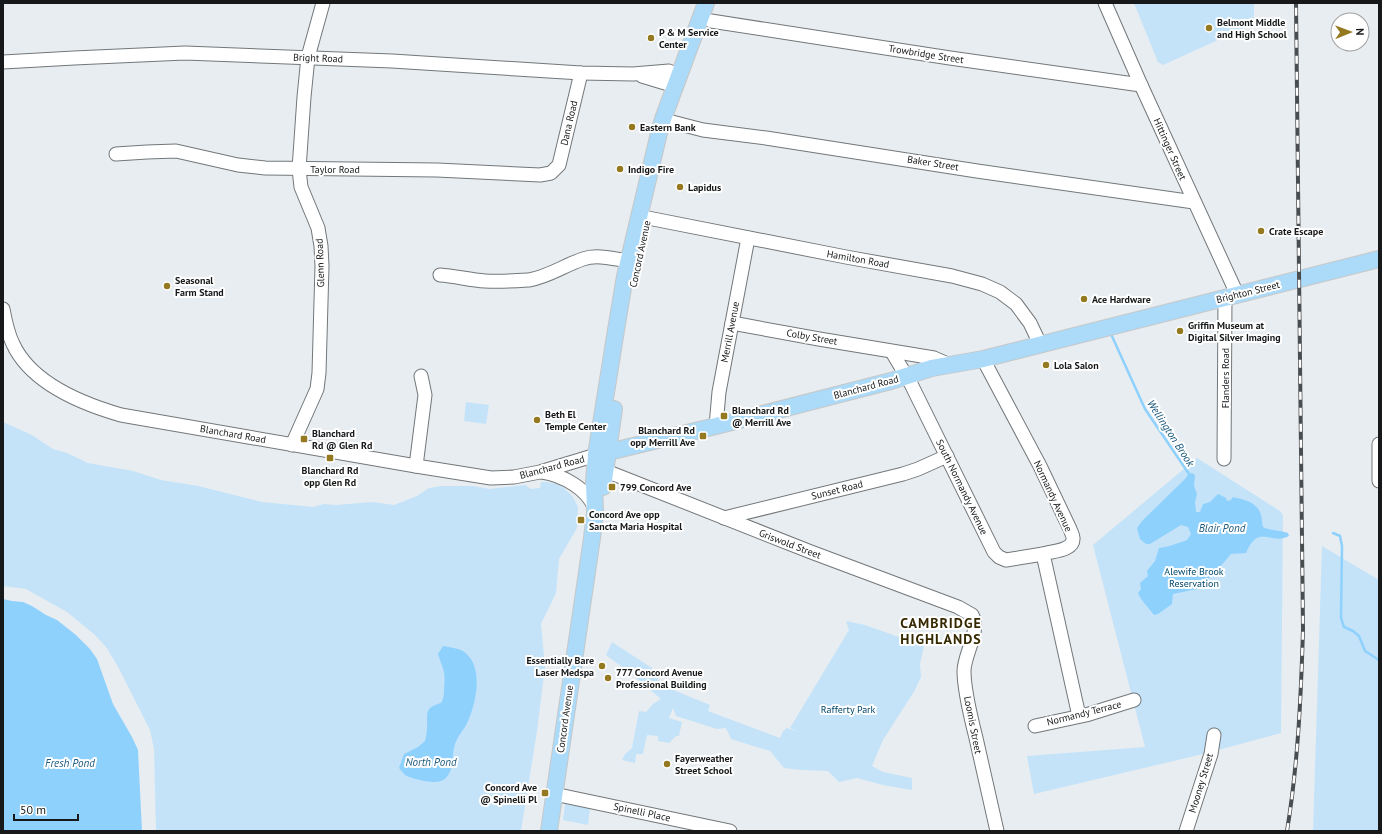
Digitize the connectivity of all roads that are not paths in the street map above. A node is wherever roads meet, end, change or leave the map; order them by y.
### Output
1 (323, 3) edge
2 (706, 3) edge
3 (717, 3) edge
4 (1105, 3) edge
5 (706, 20) junction
6 (308, 57) junction
7 (3, 62) edge
8 (581, 72) junction
9 (683, 79) junction
10 (1141, 85) junction
11 (668, 120) junction
12 (116, 154) dead end
13 (299, 169) junction
14 (554, 170) joint
15 (1194, 202) junction
16 (648, 218) junction
17 (748, 238) junction
18 (1379, 259) edge
19 (629, 261) junction
20 (440, 275) dead end
21 (1231, 296) junction
22 (3, 309) edge
23 (732, 323) junction
24 (1118, 325) joint
25 (1040, 344) junction
26 (892, 352) junction
27 (983, 359) junction
28 (950, 364) junction
29 (421, 376) dead end
30 (907, 376) junction
31 (716, 426) junction
32 (1379, 444) edge
33 (292, 445) junction
34 (602, 453) junction
35 (947, 456) junction
36 (1224, 459) dead end
37 (416, 466) junction
38 (606, 471) junction
39 (540, 472) junction
40 (1379, 481) edge
41 (595, 512) junction
42 (724, 518) junction
43 (1043, 554) junction
44 (974, 618) joint
45 (1134, 700) dead end
46 (1079, 716) junction
47 (1035, 726) dead end
48 (1214, 735) dead end
49 (554, 794) junction
50 (548, 831) edge
51 (730, 831) edge
52 (997, 831) edge
53 (1186, 831) edge

1 - 6 street, Glenn Road
2 - 5 main road, Concord Avenue
3 - 5 main road, Concord Avenue
4 - 10 street, Hittinger Street
5 - 9 main road, Concord Avenue
5 - 10 street, Trowbridge Street
6 - 7 street, Bright Road
6 - 8 street, Bright Road
6 - 13 street, Glenn Road
8 - 9 street, Bright Road
8 - 14 street, Dana Road
9 - 11 main road, Concord Avenue
10 - 15 street, Hittinger Street
11 - 15 street, Baker Street
11 - 16 main road, Concord Avenue
11 - 19 main road, Concord Avenue
12 - 13 street, Taylor Road
13 - 14 street, Taylor Road
13 - 33 street, Glenn Road
15 - 21 street, Hittinger Street
16 - 17 street, Hamilton Road
16 - 34 main road, Concord Avenue
17 - 23 street, Merrill Avenue
17 - 25 street, Hamilton Road
18 - 21 main road, Brighton Street
19 - 20 street
19 - 34 main road, Concord Avenue
21 - 24 main road, Brighton Street
21 - 36 street, Flanders Road
22 - 33 street, Blanchard Road
23 - 26 street, Colby Street
23 - 31 street, Merrill Avenue
24 - 25 main road, Blanchard Road
25 - 27 main road, Blanchard Road
26 - 28 street, Colby Street
26 - 30 street
27 - 28 main road, Blanchard Road
27 - 43 street, Normandy Avenue
28 - 30 main road, Blanchard Road
29 - 37 street
30 - 31 main road, Blanchard Road
30 - 35 street, South Normandy Avenue
31 - 34 main road, Blanchard Road
32 - 40 street
33 - 37 street, Blanchard Road
34 - 38 main road, Concord Avenue
34 - 39 street, Blanchard Road
34 - 41 main road, Concord Avenue
35 - 42 street, Sunset Road
35 - 43 street, South Normandy Avenue
37 - 39 street, Blanchard Road
38 - 41 main road, Concord Avenue
38 - 42 street, Griswold Street
39 - 41 street
41 - 49 main road, Concord Avenue
42 - 44 street, Griswold Street
43 - 46 street
44 - 52 street, Loomis Street
45 - 46 street, Normandy Terrace
46 - 47 street, Normandy Terrace
48 - 53 street, Mooney Street
49 - 50 main road, Concord Avenue
49 - 51 street, Spinelli Place

